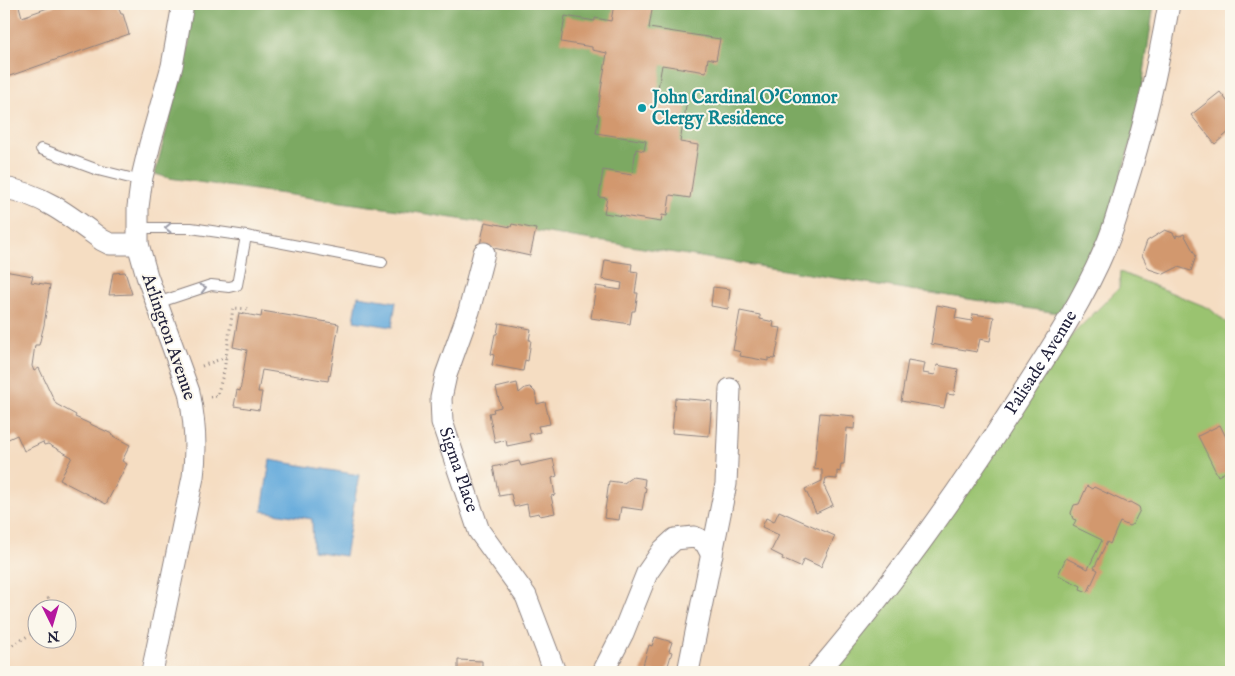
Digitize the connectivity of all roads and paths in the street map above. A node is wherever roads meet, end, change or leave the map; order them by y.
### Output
1 (183, 4) edge
2 (1169, 4) edge
3 (41, 149) dead end
4 (142, 181) junction
5 (4, 188) edge
6 (138, 236) junction
7 (246, 236) junction
8 (484, 253) dead end
9 (382, 262) dead end
10 (157, 303) junction
11 (251, 310) dead end
12 (226, 357) junction
13 (202, 366) dead end
14 (730, 389) dead end
15 (209, 397) dead end
16 (712, 555) junction
17 (28, 636) edge
18 (4, 650) edge
19 (4, 662) edge
20 (9, 672) edge
21 (152, 672) edge
22 (555, 672) edge
23 (603, 672) edge
24 (688, 672) edge
25 (818, 672) edge

1 - 4 street, Arlington Avenue
2 - 25 street, Palisade Avenue
3 - 4 lane
4 - 6 street, Arlington Avenue
5 - 6 street
7 -> 6 lane
6 - 10 street, Arlington Avenue
7 - 9 lane
10 -> 7 lane
8 - 22 street, Sigma Place
10 - 21 street, Arlington Avenue
11 - 12 path
12 - 13 path
12 - 15 path
14 - 16 street
16 - 23 street
16 - 24 street
17 - 18 path
19 - 20 path

